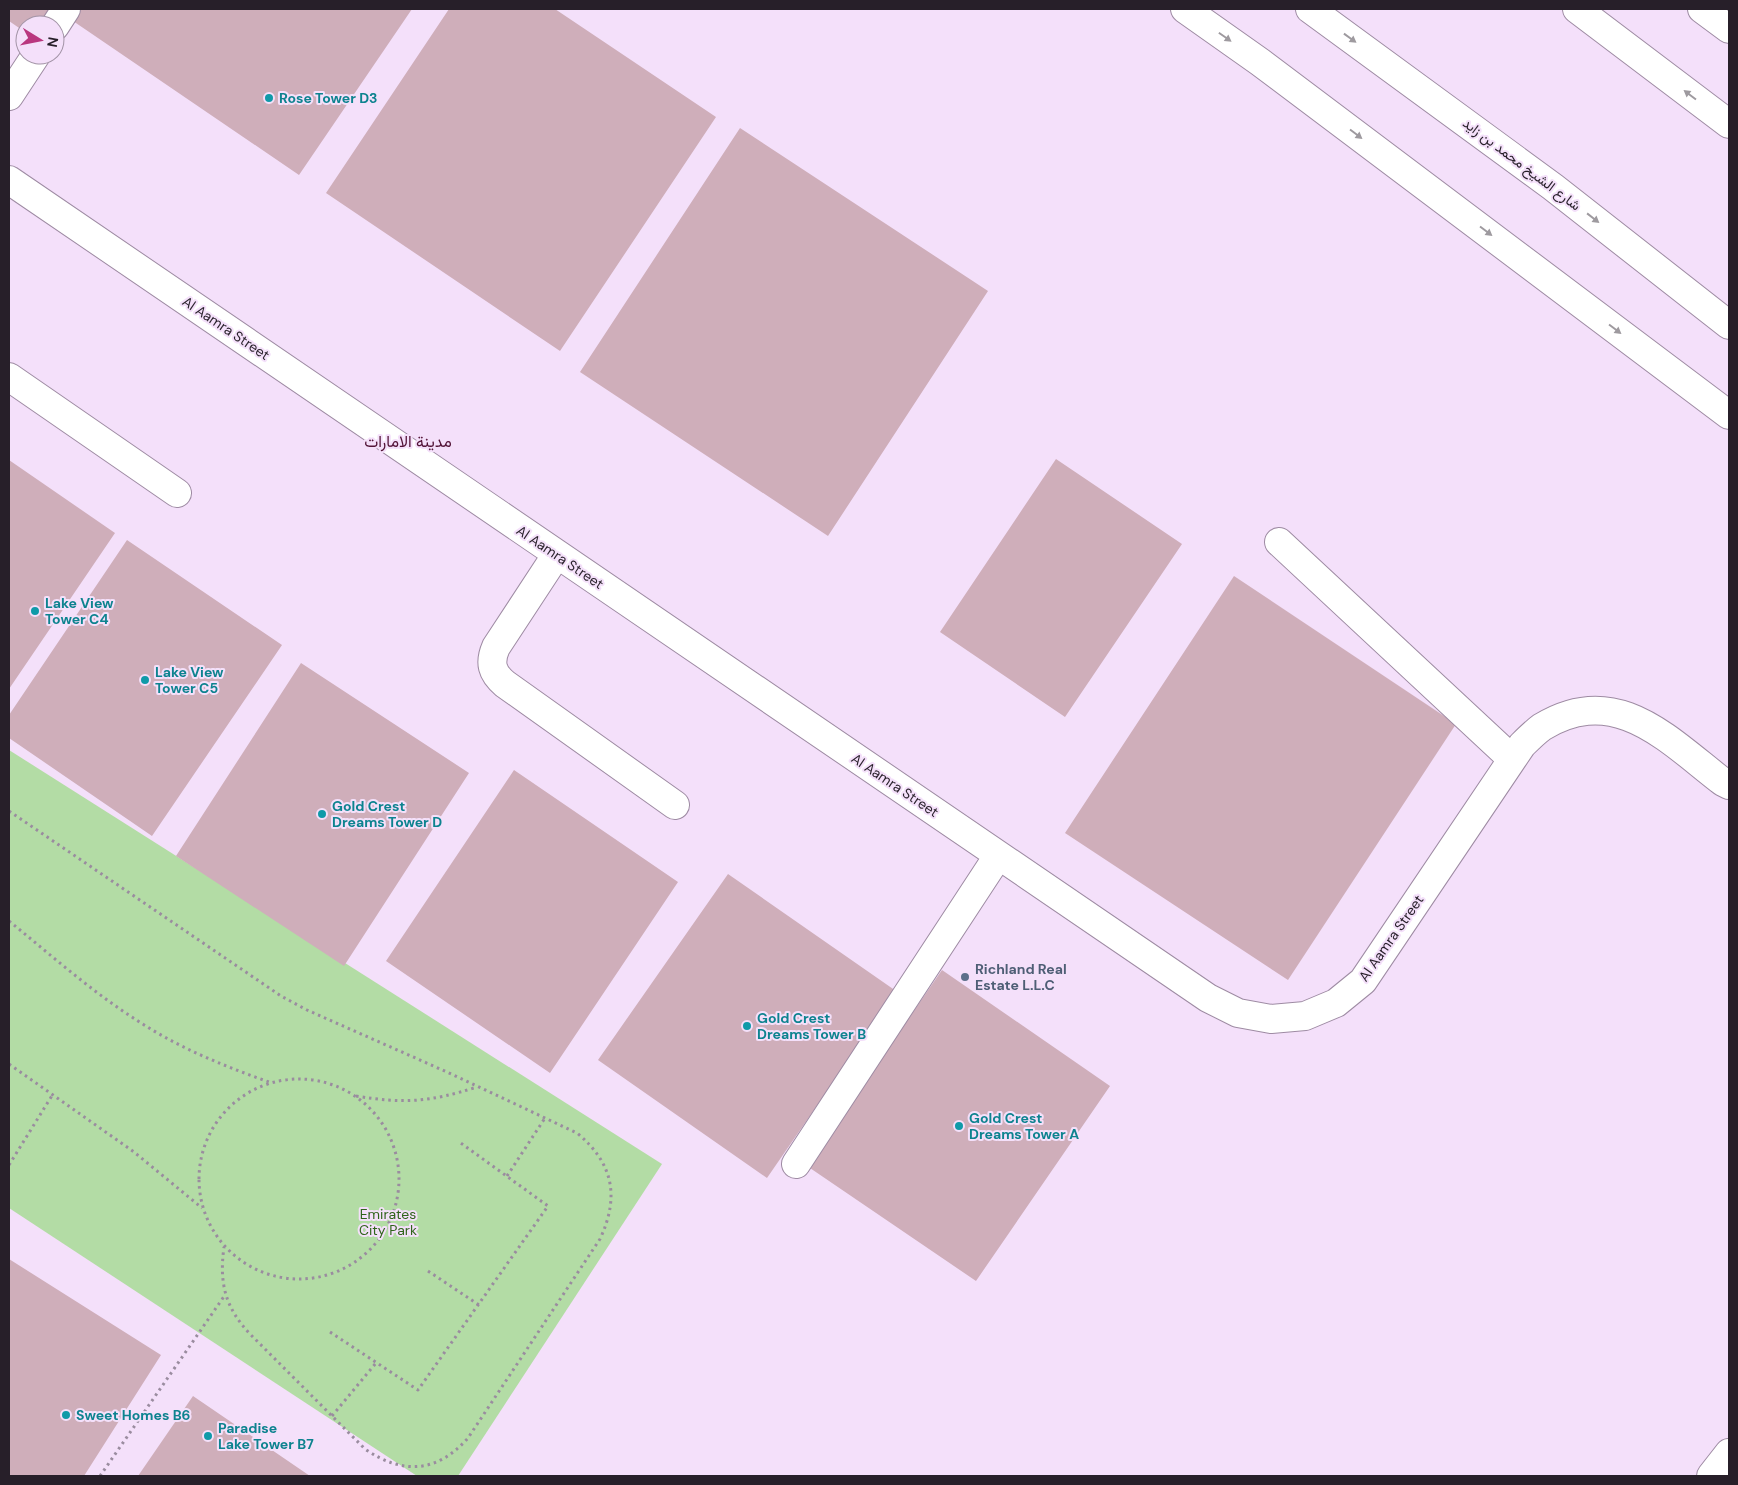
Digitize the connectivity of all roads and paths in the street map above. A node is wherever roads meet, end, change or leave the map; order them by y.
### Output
1 (1186, 9) edge
2 (1310, 9) edge
3 (1577, 9) edge
4 (1702, 9) edge
5 (1729, 29) edge
6 (29, 65) edge
7 (9, 96) edge
8 (1729, 124) edge
9 (9, 180) edge
10 (1729, 325) edge
11 (9, 377) edge
12 (1729, 415) edge
13 (177, 493) dead end
14 (1278, 542) dead end
15 (557, 554) junction
16 (1512, 759) junction
17 (1729, 785) edge
18 (675, 805) dead end
19 (9, 811) edge
20 (998, 856) junction
21 (9, 921) edge
22 (9, 1064) edge
23 (270, 1083) junction
24 (478, 1086) junction
25 (53, 1094) junction
26 (356, 1096) junction
27 (545, 1118) junction
28 (458, 1141) dead end
29 (796, 1164) dead end
30 (9, 1165) edge
31 (506, 1176) junction
32 (203, 1208) junction
33 (224, 1247) junction
34 (428, 1271) dead end
35 (225, 1294) junction
36 (478, 1305) junction
37 (330, 1332) dead end
38 (376, 1362) junction
39 (332, 1416) junction
40 (1729, 1453) edge
41 (100, 1476) edge
42 (1711, 1476) edge

1 -> 12 main road
2 -> 10 main road, شارع الشيخ محمد بن زايد
8 -> 3 main road
4 - 5 main road
6 - 7 main road
9 - 15 main road, Al Aamra Street
11 - 13 main road
14 - 16 main road
15 - 18 main road
15 - 20 main road, Al Aamra Street
16 - 17 main road, Al Aamra Street
16 - 20 main road, Al Aamra Street
19 - 24 path
20 - 29 main road
21 - 23 path
22 - 25 path
23 - 26 path
23 - 32 path
24 - 26 path
24 - 27 path
25 - 30 path
25 - 32 path
26 - 33 path
27 - 31 path
27 - 39 path
28 - 31 path
31 - 36 path
32 - 33 path
33 - 35 path
34 - 36 path
35 - 39 path
35 - 41 path
36 - 38 path
37 - 38 path
38 - 39 path
40 - 42 main road

